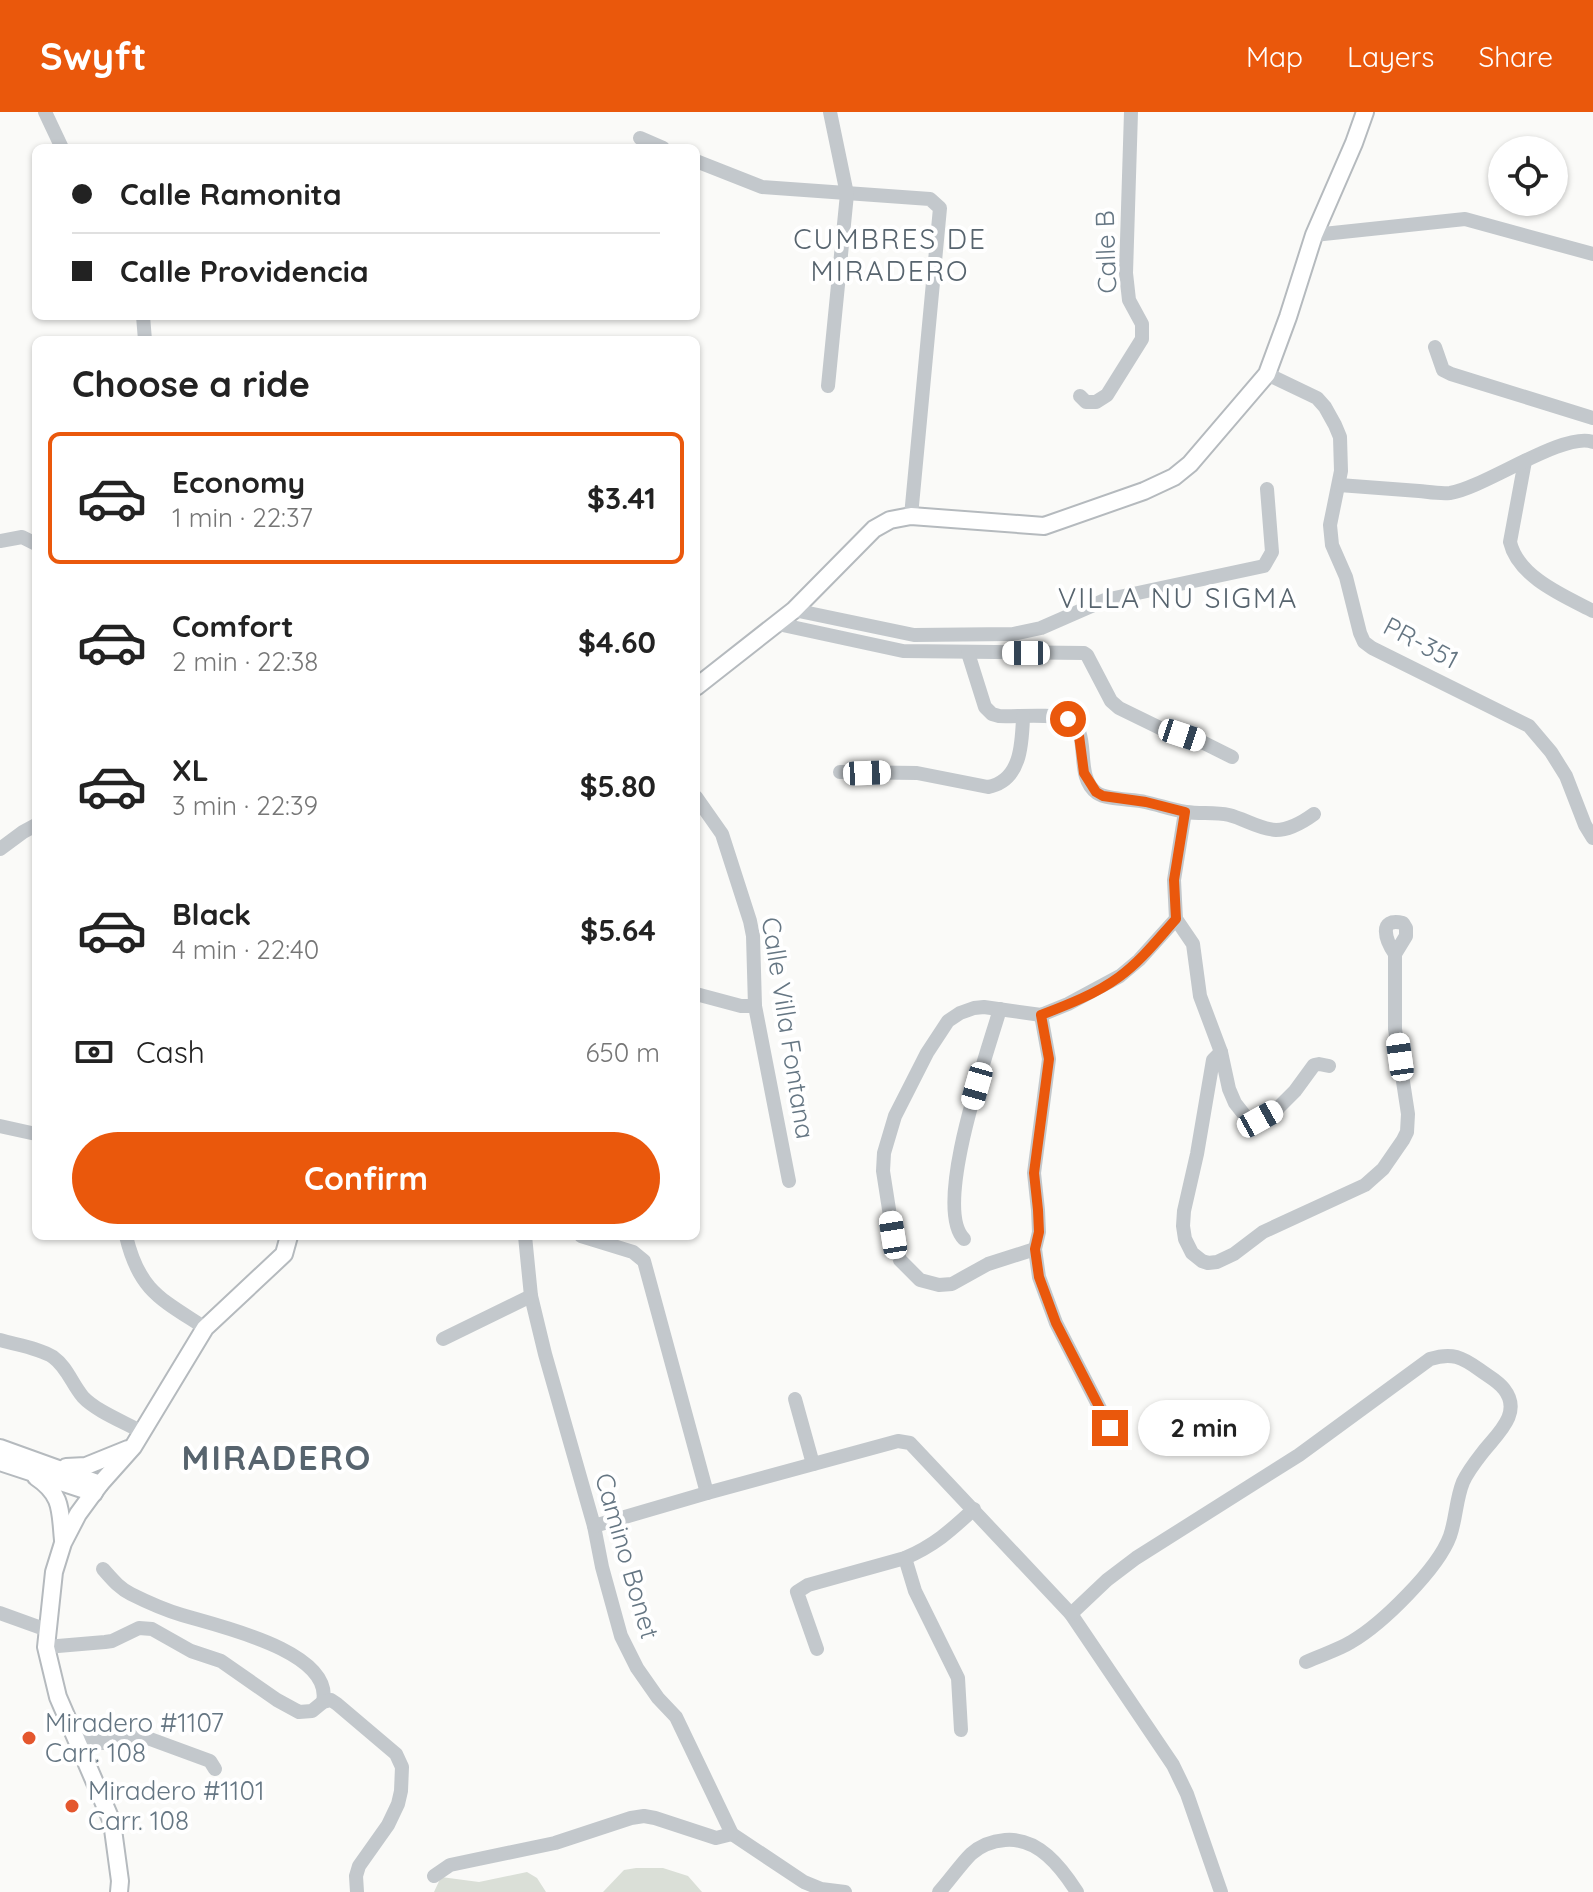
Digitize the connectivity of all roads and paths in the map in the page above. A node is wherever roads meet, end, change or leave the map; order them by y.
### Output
1 (45, 112) edge
2 (830, 112) edge
3 (1131, 112) edge
4 (1365, 112) edge
5 (640, 138) dead end
6 (60, 144) edge
7 (654, 144) edge
8 (700, 163) edge
9 (847, 194) junction
10 (1314, 235) junction
11 (1593, 254) edge
12 (1435, 347) dead end
13 (1267, 374) junction
14 (828, 386) dead end
15 (1080, 396) dead end
16 (1593, 418) edge
17 (1591, 436) edge
18 (1525, 461) junction
19 (1339, 485) junction
20 (1267, 489) dead end
21 (911, 516) junction
22 (0, 541) edge
23 (32, 542) edge
24 (794, 610) junction
25 (1593, 611) edge
26 (778, 624) junction
27 (968, 653) junction
28 (700, 684) edge
29 (1023, 717) junction
30 (1232, 757) dead end
31 (840, 772) dead end
32 (700, 803) edge
33 (1185, 812) junction
34 (1314, 814) dead end
35 (32, 827) edge
36 (1593, 838) edge
37 (3, 842) edge
38 (1176, 919) junction
39 (1395, 954) dead end
40 (700, 995) edge
41 (755, 1006) junction
42 (1000, 1009) junction
43 (1041, 1015) junction
44 (1221, 1052) junction
45 (1329, 1066) dead end
46 (0, 1126) edge
47 (32, 1133) edge
48 (789, 1181) dead end
49 (964, 1239) dead end
50 (127, 1240) edge
51 (288, 1240) edge
52 (525, 1240) edge
53 (594, 1240) edge
54 (1035, 1249) junction
55 (531, 1296) junction
56 (205, 1328) junction
57 (443, 1339) dead end
58 (0, 1340) edge
59 (795, 1399) dead end
60 (1110, 1428) dead end
61 (142, 1432) junction
62 (133, 1447) junction
63 (0, 1448) edge
64 (0, 1462) edge
65 (813, 1464) junction
66 (49, 1465) junction
67 (29, 1472) junction
68 (97, 1488) junction
69 (707, 1493) junction
70 (974, 1509) junction
71 (594, 1526) junction
72 (63, 1543) junction
73 (905, 1558) junction
74 (103, 1569) dead end
75 (0, 1613) edge
76 (1071, 1614) junction
77 (46, 1639) junction
78 (817, 1649) dead end
79 (1306, 1662) dead end
80 (323, 1702) junction
81 (961, 1730) dead end
82 (73, 1733) junction
83 (215, 1769) dead end
84 (732, 1834) junction
85 (434, 1876) dead end
86 (818, 1890) edge
87 (119, 1892) edge
88 (357, 1892) edge
89 (845, 1892) edge
90 (939, 1892) edge
91 (1077, 1892) edge
92 (1221, 1892) edge

1 - 6 street
2 - 9 street
3 - 15 street, Calle B
4 - 10 main road
5 - 7 street
8 - 9 street
9 - 14 street
9 - 21 street
10 - 11 street
10 - 13 main road
12 - 16 street
13 - 19 street, PR-351 / PR-351
13 - 21 main road
17 - 18 street
18 - 19 street
18 - 25 street
19 - 36 street, PR-351 / PR-351
20 - 24 street
21 - 24 main road
22 - 23 street
24 - 26 main road
26 - 27 street
26 - 28 main road
27 - 29 street
27 - 30 street
29 - 31 street
29 - 33 street
32 - 41 street, Calle Villa Fontana
33 - 34 street
33 - 38 street
35 - 37 street
38 - 43 street
38 - 44 street
39 - 44 street
40 - 41 street
41 - 48 street, Calle Villa Fontana
42 - 43 street
42 - 49 street
42 - 54 street
43 - 54 street
44 - 45 street
46 - 47 street
50 - 56 street
51 - 56 main road
52 - 55 street, Camino Bonet
53 - 69 street
54 - 60 street
55 - 57 street
55 - 71 street, Camino Bonet
56 - 61 main road
58 - 61 street
59 - 65 street
61 - 62 main road
62 - 66 main road
62 - 68 main road
63 - 66 main road
64 - 67 main road
65 - 69 street
65 - 70 street
66 - 68 main road
67 - 68 main road
67 - 72 main road
68 - 72 main road
69 - 71 street
70 - 73 street
70 - 76 street
71 - 84 street, Camino Bonet
72 - 77 main road
73 - 78 street
73 - 81 street
74 - 80 street
75 - 77 street
76 - 79 street
76 - 92 street
77 - 80 street
77 - 82 main road
80 - 88 street
82 - 83 street
82 - 87 main road
84 - 85 street
84 - 86 street
86 - 89 street
90 - 91 street

